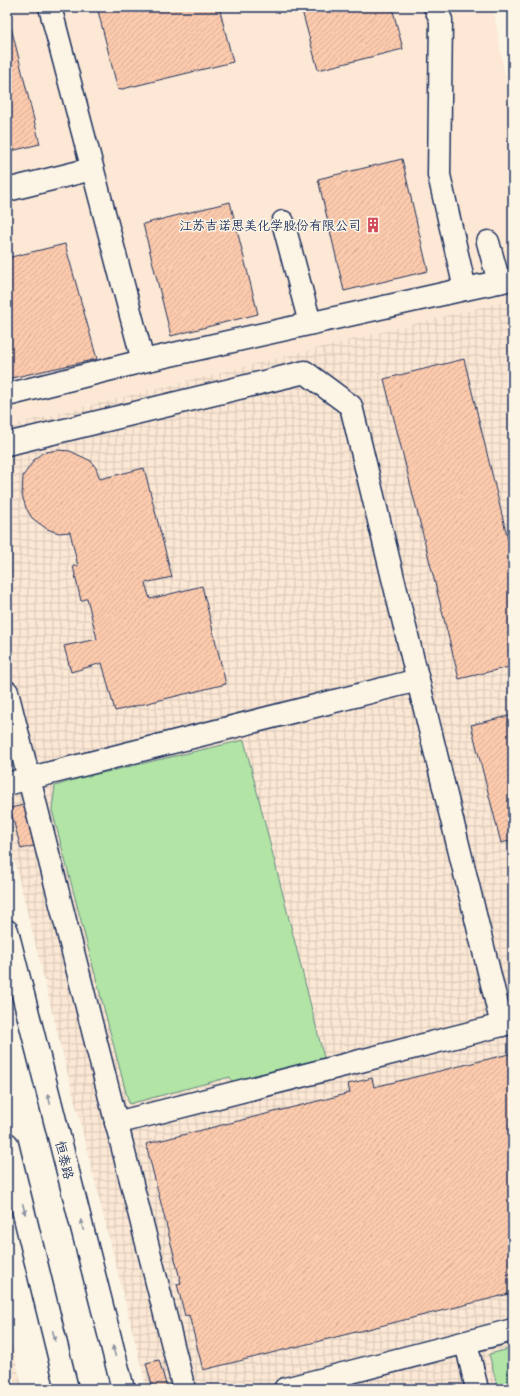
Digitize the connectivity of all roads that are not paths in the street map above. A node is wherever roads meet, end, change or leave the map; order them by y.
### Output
1 (50, 7) edge
2 (435, 7) edge
3 (92, 169) junction
4 (7, 190) edge
5 (283, 222) dead end
6 (488, 242) dead end
7 (506, 280) edge
8 (465, 289) junction
9 (310, 323) junction
10 (143, 361) junction
11 (7, 395) edge
12 (7, 444) edge
13 (418, 680) junction
14 (7, 692) edge
15 (29, 778) junction
16 (7, 784) edge
17 (7, 931) edge
18 (508, 1024) edge
19 (116, 1123) junction
20 (7, 1144) edge
21 (513, 1330) edge
22 (466, 1343) junction
23 (68, 1389) edge
24 (123, 1389) edge
25 (184, 1389) edge
26 (285, 1389) edge
27 (477, 1389) edge

1 - 3 street
2 - 8 street
3 - 4 street
3 - 10 street
5 - 9 street
6 - 7 street
7 - 8 street
8 - 9 street
9 - 10 street
10 - 11 street
12 - 13 street
13 - 15 street
13 - 18 street
14 - 15 street
15 - 16 street
15 - 19 street
24 -> 17 street, 恒泰路
18 - 19 street
19 - 25 street
20 -> 23 street
21 - 22 street
22 - 26 street
22 - 27 street

